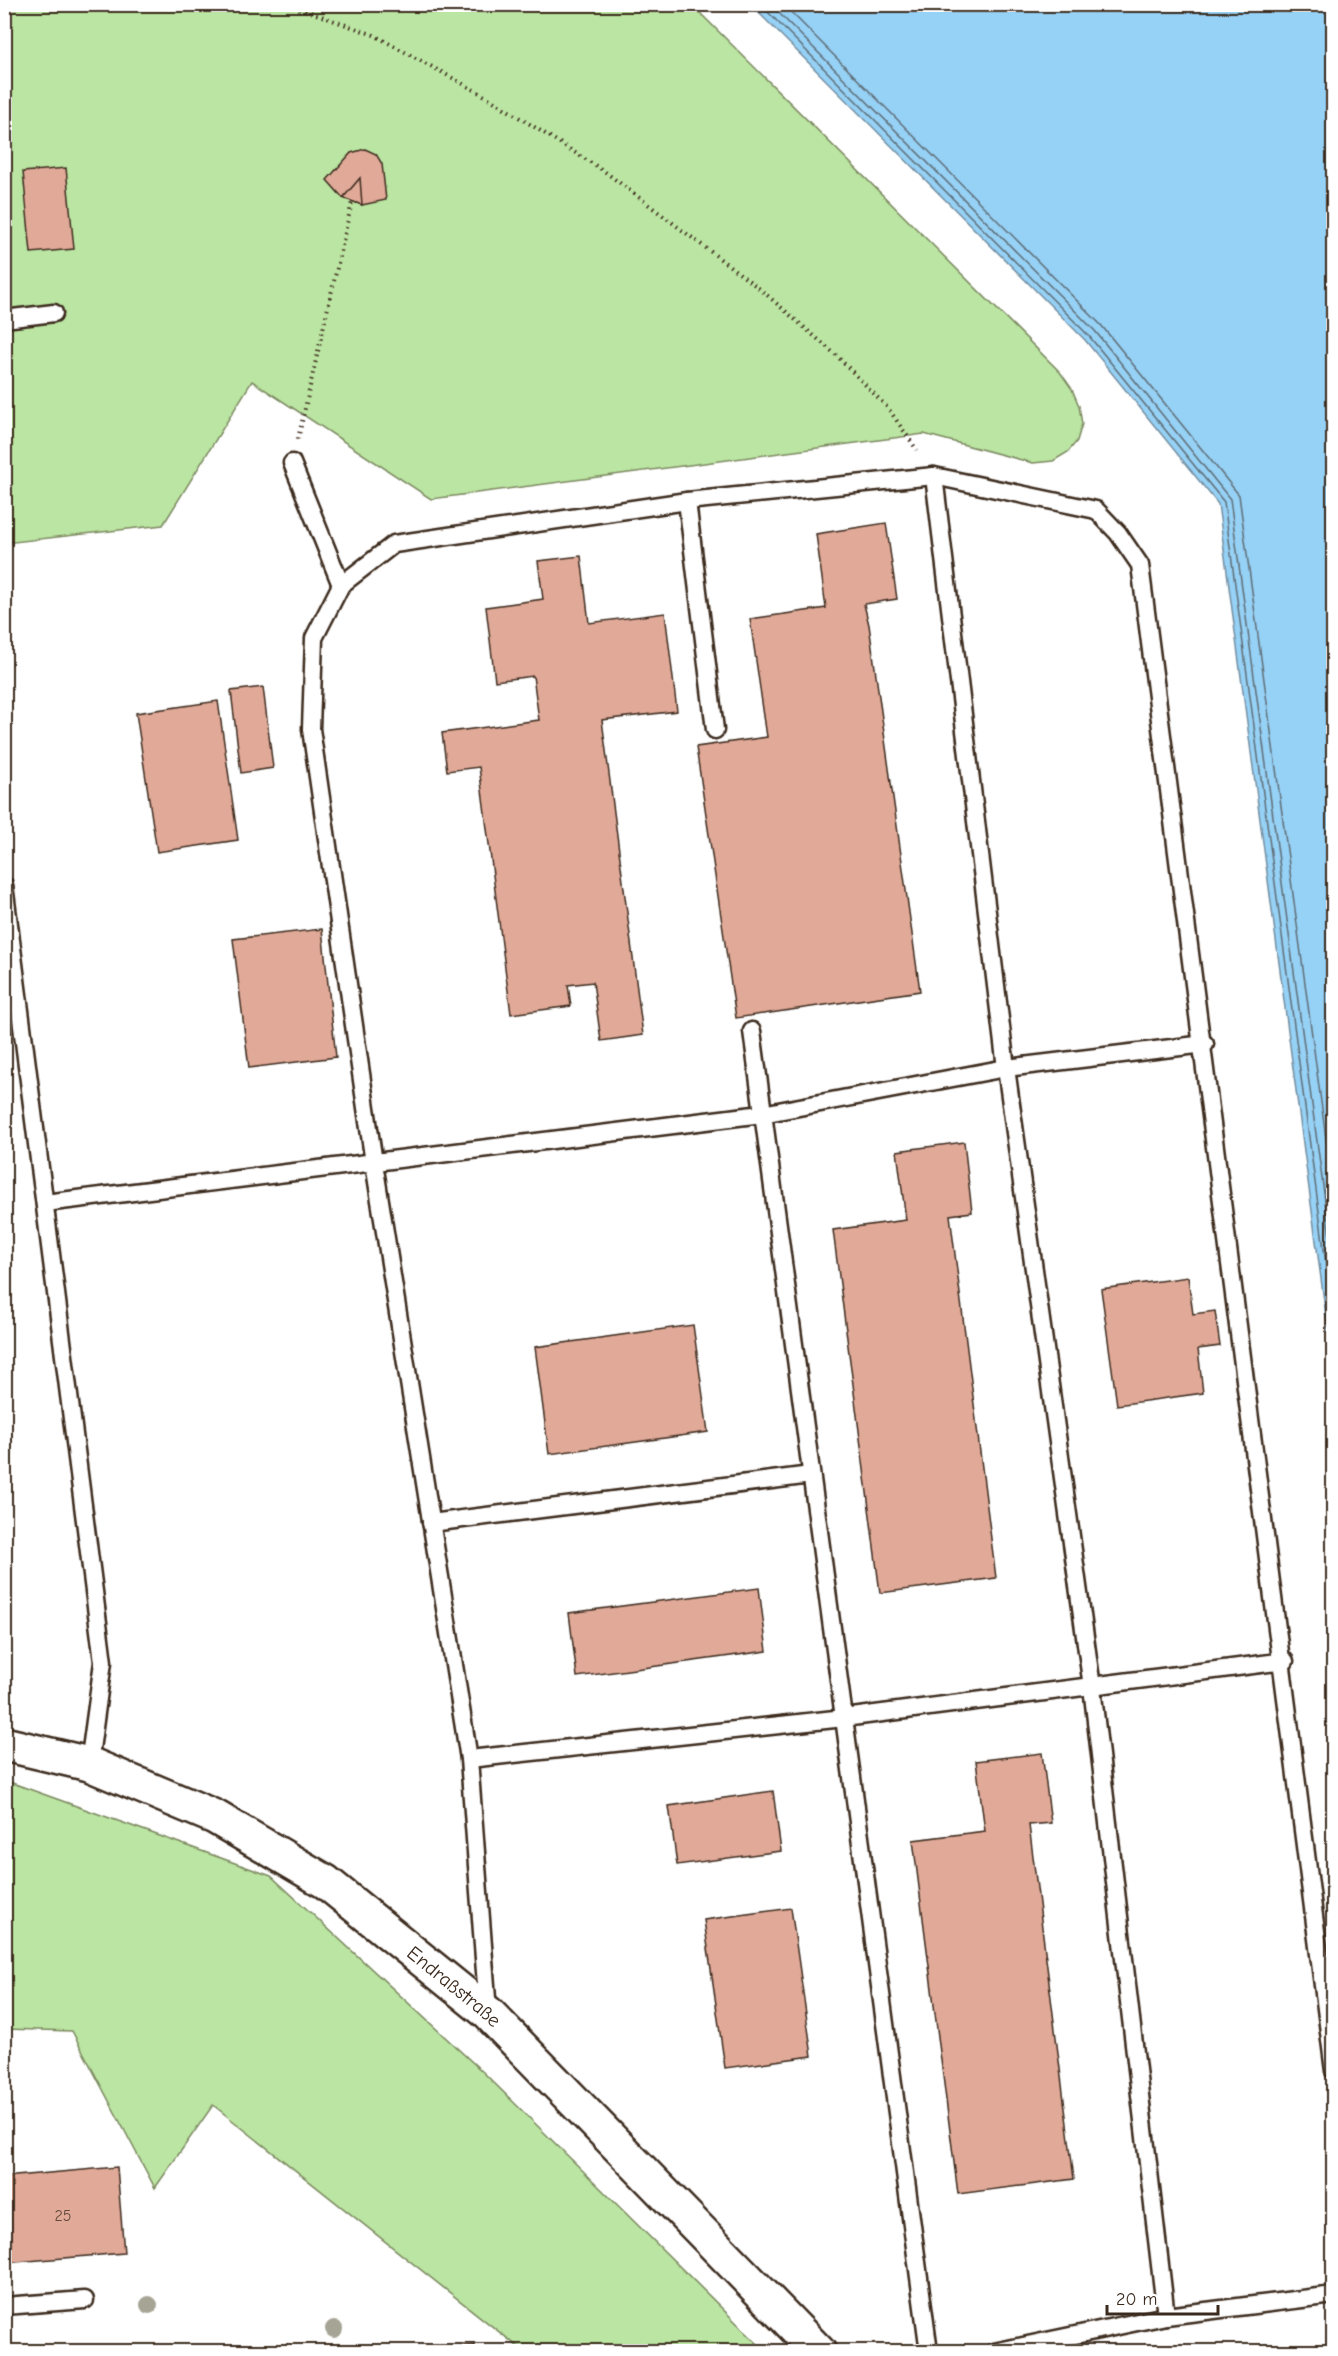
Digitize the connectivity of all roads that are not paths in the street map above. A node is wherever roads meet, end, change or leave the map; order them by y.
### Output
1 (54, 313) dead end
2 (4, 319) edge
3 (292, 463) road end
4 (934, 476) junction
5 (687, 501) junction
6 (341, 585) junction
7 (715, 730) dead end
8 (4, 885) edge
9 (752, 1031) dead end
10 (1205, 1044) junction
11 (1006, 1068) junction
12 (762, 1114) junction
13 (374, 1163) junction
14 (45, 1203) junction
15 (811, 1475) junction
16 (431, 1523) junction
17 (1285, 1661) junction
18 (1092, 1687) junction
19 (844, 1718) junction
20 (4, 1744) edge
21 (469, 1760) junction
22 (89, 1764) junction
23 (488, 2013) junction
24 (1334, 2071) edge
25 (1334, 2295) edge
26 (85, 2300) dead end
27 (4, 2306) edge
28 (1166, 2316) junction
29 (819, 2352) edge
30 (929, 2352) edge
31 (994, 2352) edge

1 - 2 lane
3 - 6 lane
4 - 5 lane
4 - 10 lane
4 - 11 lane
5 - 6 lane
5 - 7 lane
6 - 13 lane
8 - 14 lane
9 - 12 lane
10 - 11 lane
10 - 17 lane
11 - 12 lane
11 - 18 lane
12 - 13 lane
12 - 15 lane
13 - 14 lane
13 - 16 lane
14 - 22 lane
15 - 16 lane
15 - 19 lane
16 - 21 lane
17 - 18 lane
17 - 24 lane
18 - 19 lane
18 - 28 lane
19 - 21 lane
19 - 30 lane
20 - 22 street, Endraßstraße
21 - 23 lane
22 - 23 street, Endraßstraße
23 - 29 street, Endraßstraße
25 - 28 lane
26 - 27 lane
28 - 31 lane

